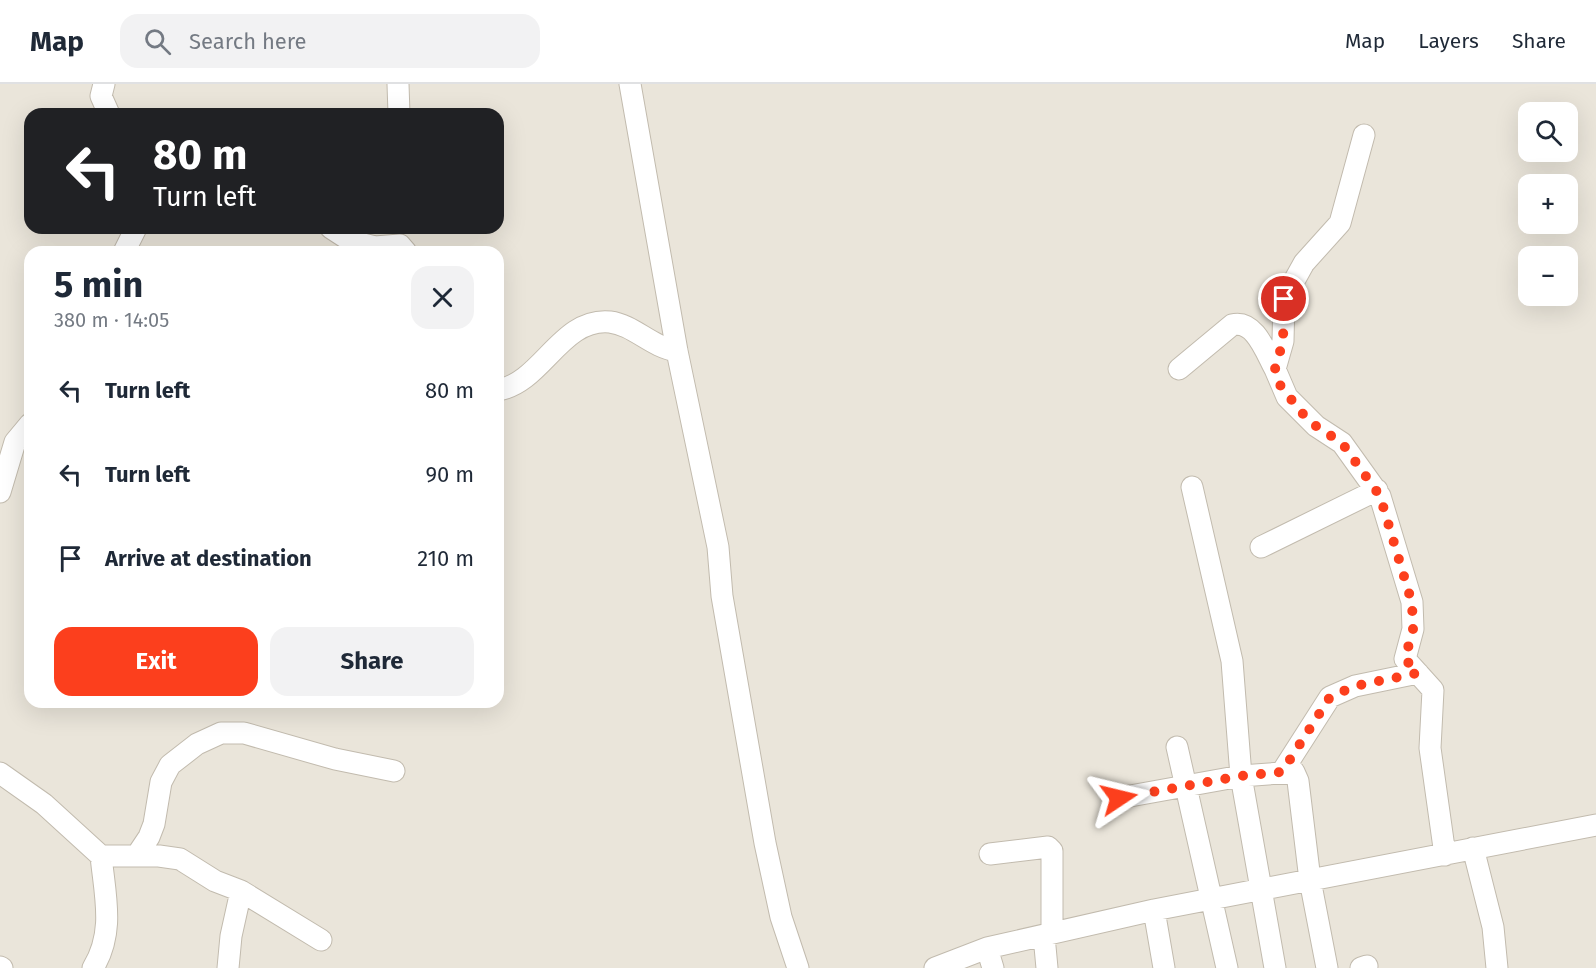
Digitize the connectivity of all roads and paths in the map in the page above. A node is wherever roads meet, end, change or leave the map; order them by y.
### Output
1 (104, 84) edge
2 (398, 84) edge
3 (630, 84) edge
4 (106, 108) edge
5 (399, 108) edge
6 (1364, 135) dead end
7 (340, 234) edge
8 (398, 242) edge
9 (371, 246) edge
10 (380, 246) edge
11 (676, 351) junction
12 (1179, 369) dead end
13 (1275, 369) junction
14 (504, 388) edge
15 (24, 431) edge
16 (1192, 488) dead end
17 (1377, 490) junction
18 (0, 492) edge
19 (1261, 547) dead end
20 (1418, 673) junction
21 (1177, 747) dead end
22 (394, 771) dead end
23 (1282, 772) junction
24 (0, 773) edge
25 (1241, 776) junction
26 (1185, 787) junction
27 (1119, 798) dead end
28 (1596, 825) edge
29 (1473, 848) junction
30 (990, 854) dead end
31 (137, 855) junction
32 (1445, 855) junction
33 (100, 856) junction
34 (1310, 880) junction
35 (241, 891) junction
36 (1263, 891) junction
37 (1210, 899) junction
38 (1154, 909) junction
39 (1048, 934) junction
40 (321, 940) dead end
41 (990, 958) edge
42 (93, 968) edge
43 (228, 968) edge
44 (798, 968) edge
45 (935, 968) edge
46 (1047, 968) edge
47 (1164, 968) edge
48 (1227, 968) edge
49 (1275, 968) edge
50 (1327, 968) edge
51 (1497, 968) edge

1 - 4 street
2 - 5 street
3 - 11 street
6 - 13 street
7 - 9 street
8 - 10 street
11 - 14 street
11 - 44 street
12 - 13 street
13 - 17 street
15 - 18 street
16 - 25 street
17 - 19 street
17 - 20 street
20 - 23 street
20 - 32 street
21 - 26 street
22 - 31 street
23 - 25 street
23 - 34 street
24 - 33 street
25 - 26 street
25 - 36 street
26 - 27 street
26 - 37 street
28 - 29 street
29 - 32 street
29 - 51 street
30 - 39 street
31 - 33 street
31 - 35 street
32 - 34 street
33 - 42 street
34 - 36 street
34 - 50 street
35 - 40 street
35 - 43 street
36 - 37 street
36 - 49 street
37 - 38 street
37 - 48 street
38 - 39 street
38 - 47 street
39 - 41 street
39 - 46 street
41 - 45 street

